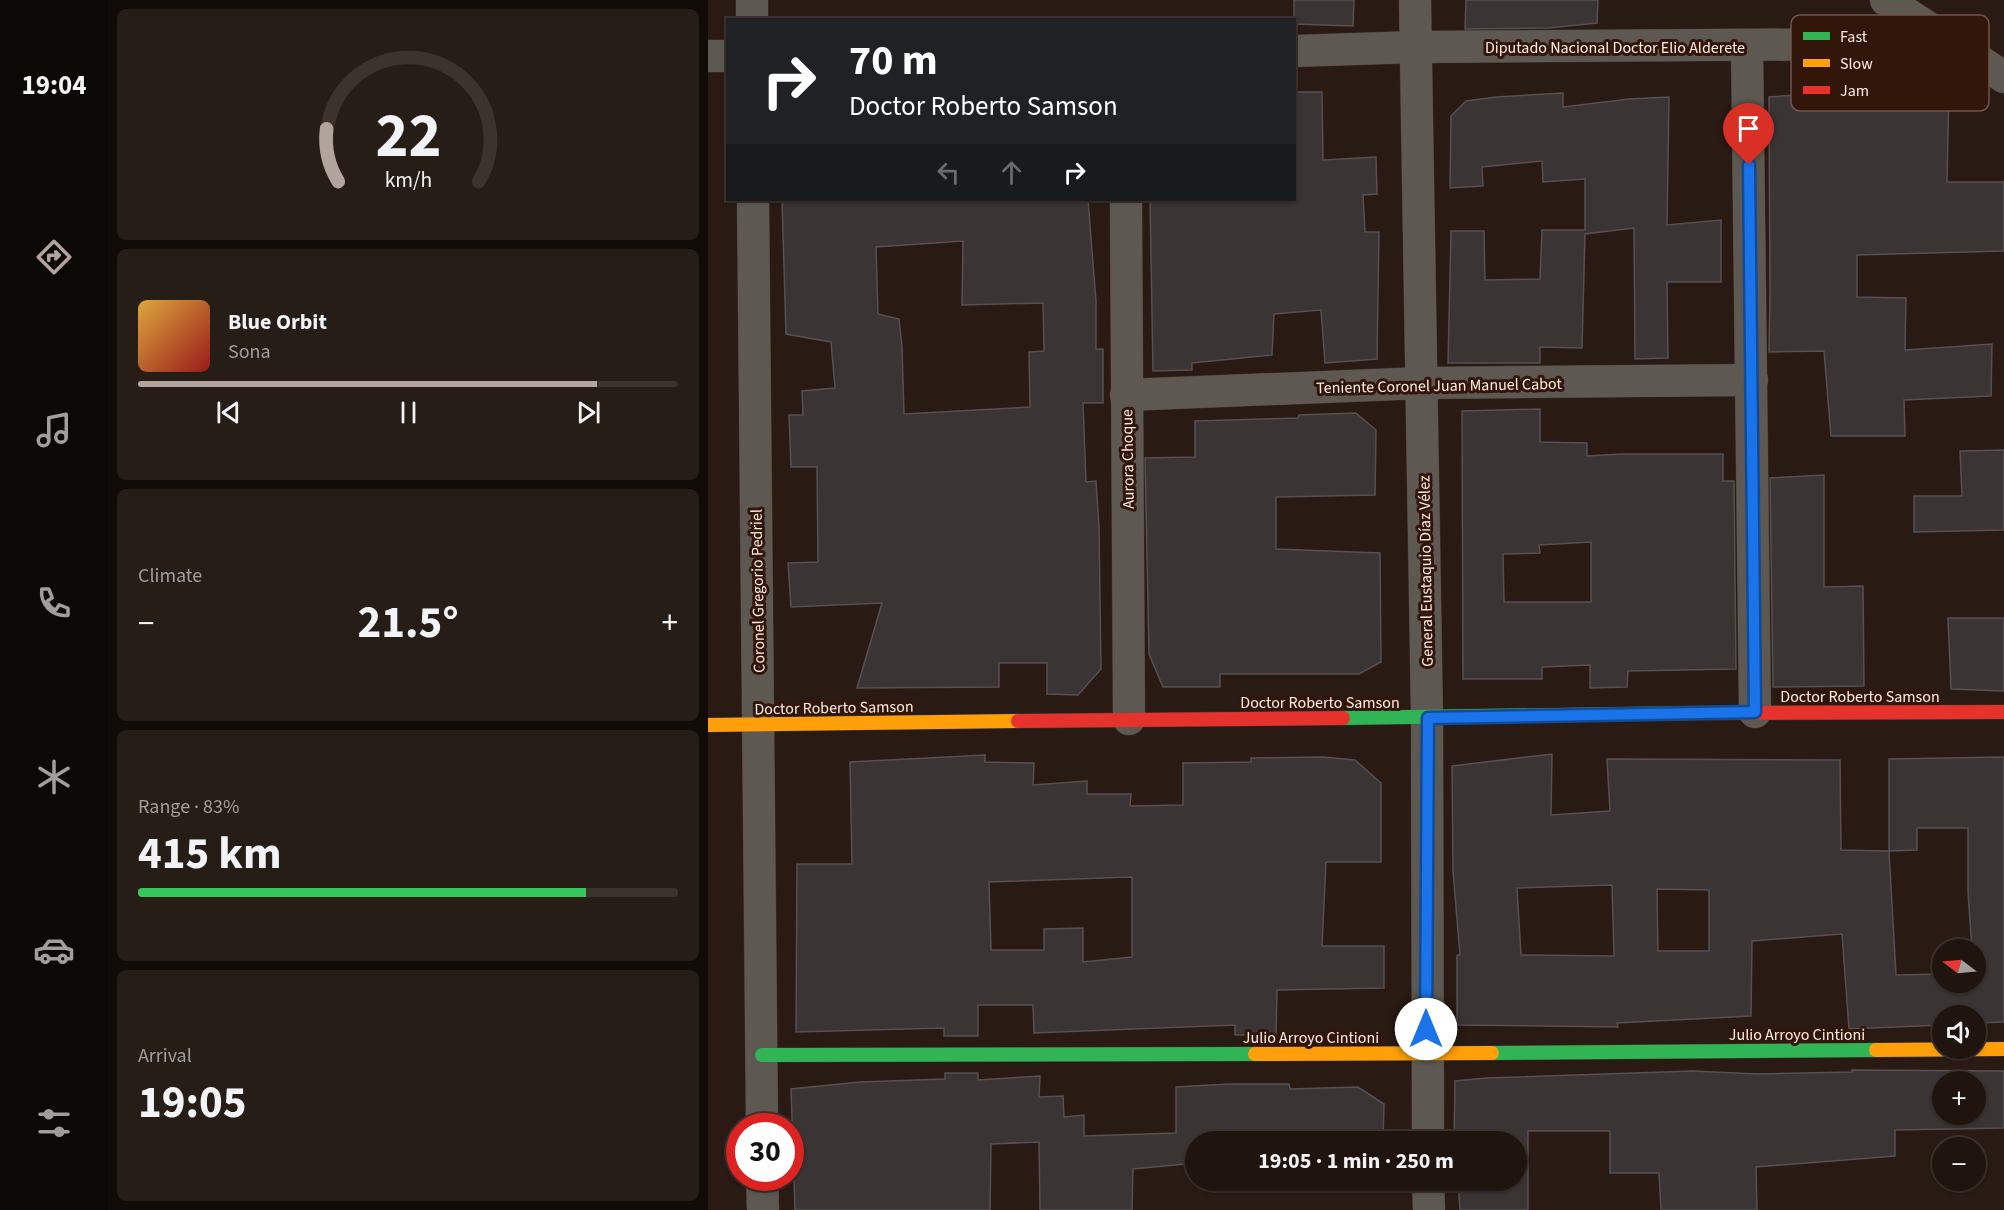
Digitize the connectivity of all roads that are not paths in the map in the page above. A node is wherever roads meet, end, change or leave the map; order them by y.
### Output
1 (752, 0) edge
2 (1415, 0) edge
3 (1886, 0) edge
4 (1909, 15) edge
5 (752, 18) edge
6 (1791, 45) edge
7 (1747, 46) junction
8 (1416, 47) junction
9 (1296, 51) edge
10 (708, 56) edge
11 (726, 56) edge
12 (1989, 67) edge
13 (2004, 77) edge
14 (753, 201) edge
15 (1126, 201) edge
16 (1752, 380) junction
17 (1422, 383) junction
18 (1126, 395) junction
19 (1755, 712) junction
20 (2004, 712) edge
21 (1428, 718) junction
22 (1129, 719) junction
23 (708, 725) edge
24 (759, 725) junction
25 (2004, 1049) edge
26 (1426, 1053) junction
27 (762, 1055) junction
28 (762, 1113) edge
29 (1428, 1131) edge
30 (762, 1191) edge
31 (1428, 1191) edge
32 (763, 1210) edge
33 (1429, 1210) edge

1 - 5 street
2 - 8 street, General Eustaquio Díaz Vélez
3 - 4 street
6 - 7 street, Diputado Nacional Doctor Elio Alderete
7 - 8 street, Diputado Nacional Doctor Elio Alderete
7 - 16 street
8 - 9 street, Diputado Nacional Doctor Elio Alderete
8 - 17 street, General Eustaquio Díaz Vélez
10 - 11 street
12 - 13 street
14 - 24 street, Coronel Gregorio Pedriel
15 - 18 street, Aurora Choque
16 - 17 street, Teniente Coronel Juan Manuel Cabot
16 - 19 street
17 - 18 street, Teniente Coronel Juan Manuel Cabot
17 - 21 street, General Eustaquio Díaz Vélez
18 - 22 street, Aurora Choque
19 - 20 street, Doctor Roberto Samson
19 - 21 street, Doctor Roberto Samson
21 - 22 street, Doctor Roberto Samson
21 - 26 street, General Eustaquio Díaz Vélez
22 - 24 street, Doctor Roberto Samson
23 - 24 street, Doctor Roberto Samson
24 - 27 street, Coronel Gregorio Pedriel
25 - 26 street, Julio Arroyo Cintioni
26 - 27 street, Julio Arroyo Cintioni
26 - 29 street, General Eustaquio Díaz Vélez
27 - 28 street, Coronel Gregorio Pedriel
30 - 32 street
31 - 33 street

